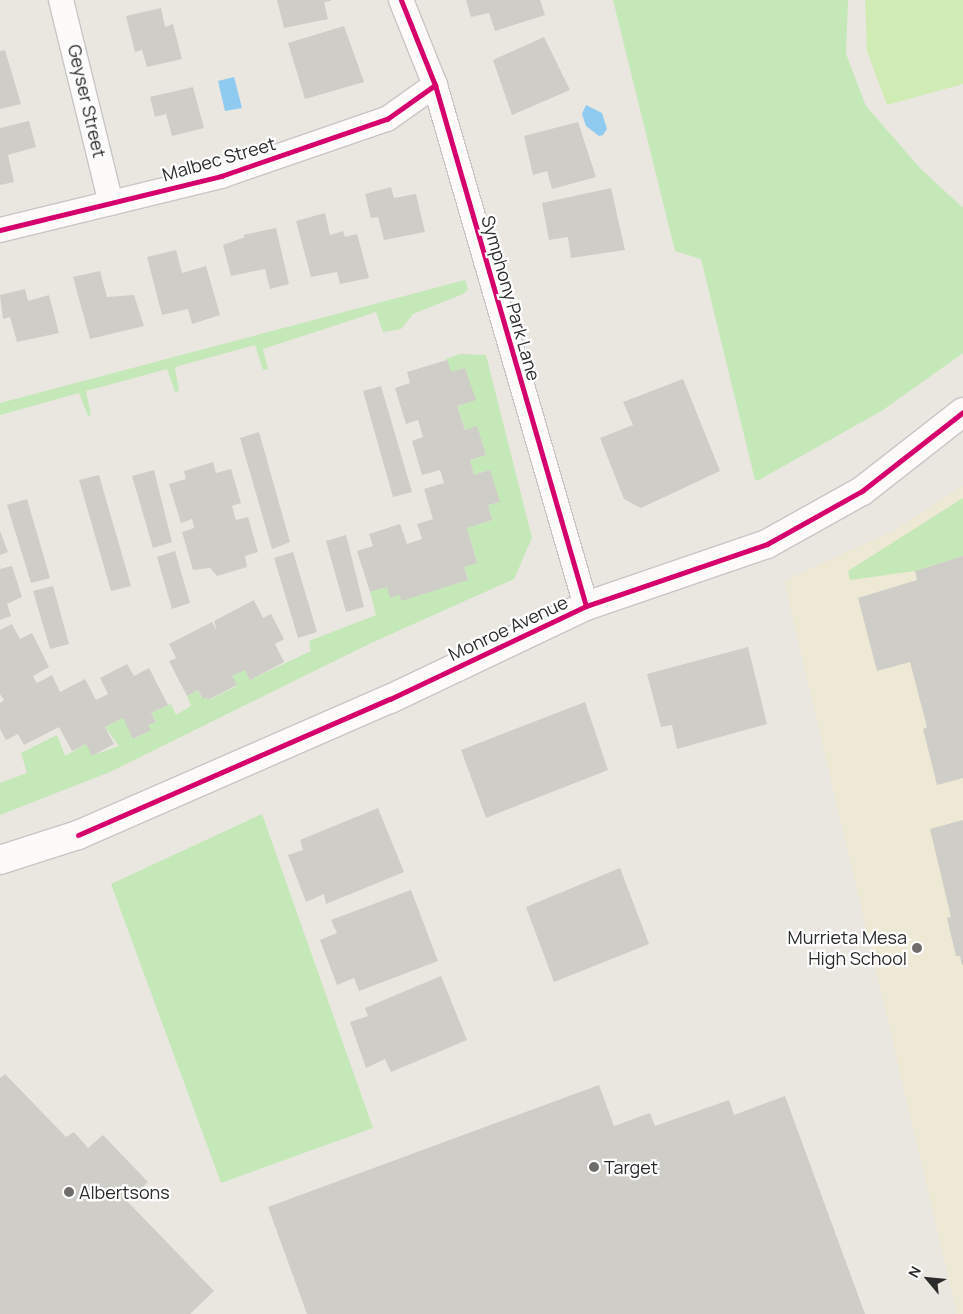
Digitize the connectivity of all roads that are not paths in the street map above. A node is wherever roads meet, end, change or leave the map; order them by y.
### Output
1 (62, 0) edge
2 (401, 0) edge
3 (435, 85) junction
4 (111, 203) junction
5 (0, 230) edge
6 (963, 412) edge
7 (586, 606) junction
8 (0, 860) edge

1 - 4 street, Geyser Street
2 - 3 street, Symphony Park Lane
3 - 4 street, Malbec Street
3 - 7 street, Symphony Park Lane
4 - 5 street, Malbec Street
6 - 7 street, Monroe Avenue
7 - 8 street, Monroe Avenue

